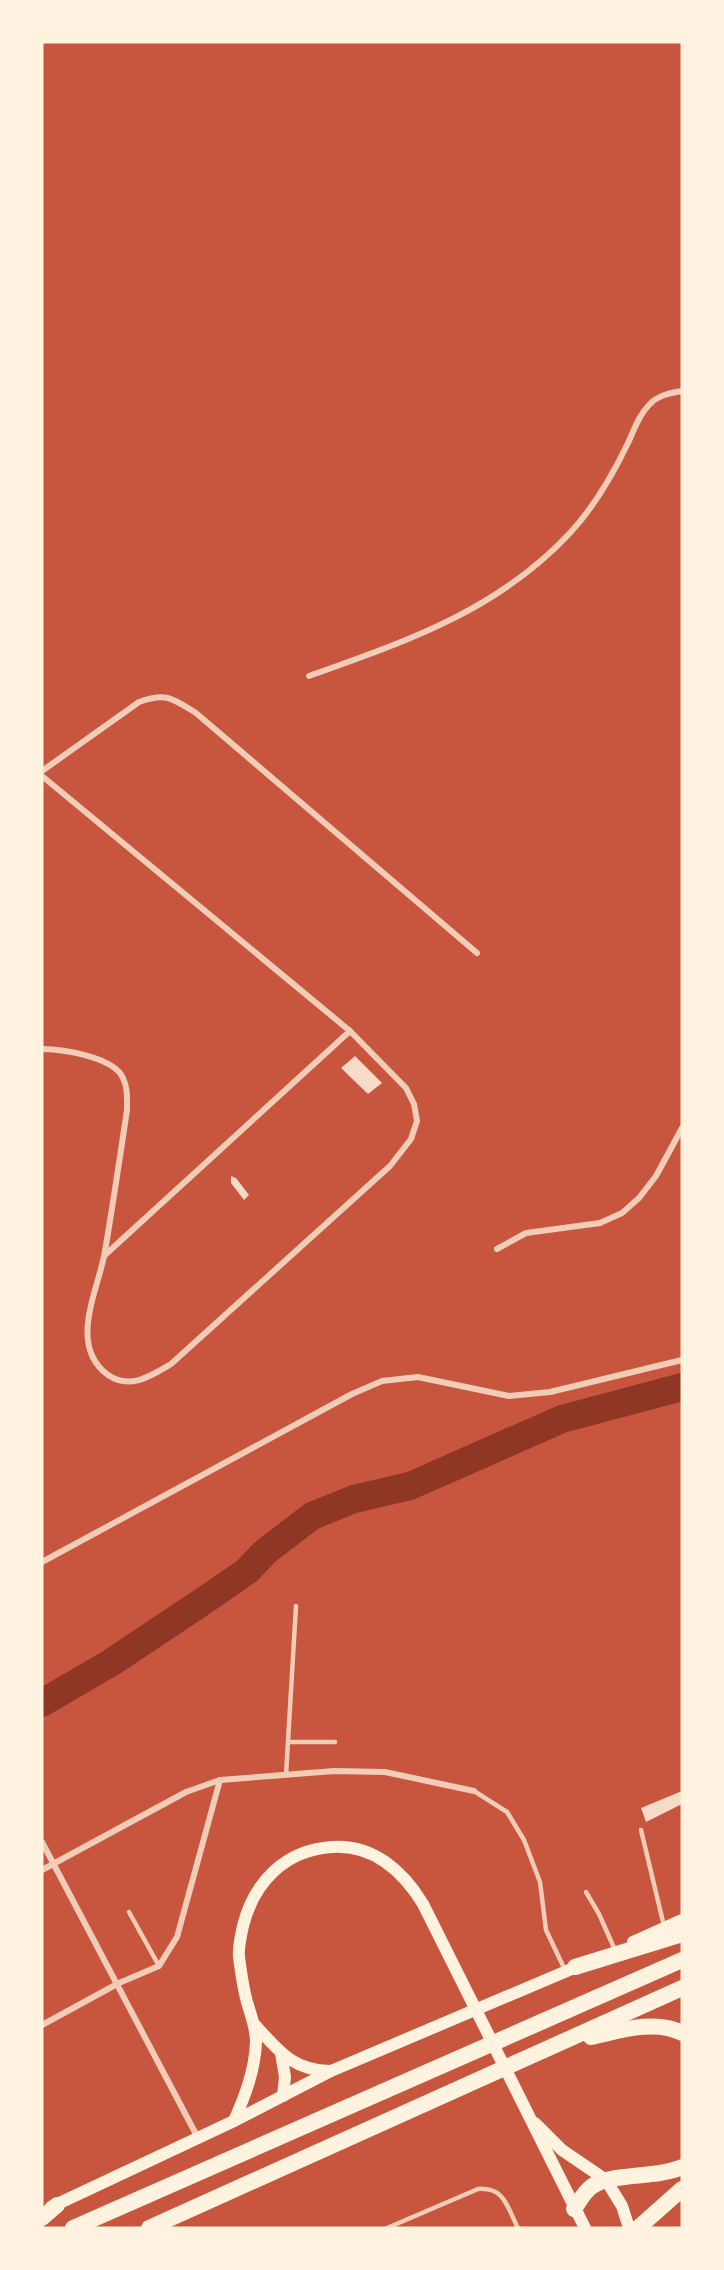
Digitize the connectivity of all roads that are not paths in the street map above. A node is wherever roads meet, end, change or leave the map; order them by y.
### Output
1 (682, 391) edge
2 (309, 676) dead end
3 (42, 771) edge
4 (42, 776) edge
5 (477, 953) dead end
6 (350, 1031) junction
7 (42, 1049) edge
8 (682, 1128) edge
9 (497, 1249) dead end
10 (105, 1255) junction
11 (682, 1360) edge
12 (42, 1562) edge
13 (296, 1606) dead end
14 (290, 1742) junction
15 (335, 1742) dead end
16 (286, 1775) junction
17 (220, 1780) junction
18 (474, 1791) joint
19 (640, 1830) dead end
20 (42, 1842) edge
21 (53, 1864) junction
22 (42, 1870) edge
23 (585, 1892) dead end
24 (129, 1912) dead end
25 (682, 1920) edge
26 (664, 1928) junction
27 (682, 1934) edge
28 (615, 1950) junction
29 (682, 1960) edge
30 (159, 1966) junction
31 (570, 1969) junction
32 (119, 1983) junction
33 (682, 1988) edge
34 (42, 2025) edge
35 (255, 2025) junction
36 (682, 2033) edge
37 (560, 2043) junction
38 (281, 2054) junction
39 (331, 2071) junction
40 (283, 2096) junction
41 (526, 2114) junction
42 (234, 2121) junction
43 (198, 2139) junction
44 (682, 2167) edge
45 (606, 2180) junction
46 (682, 2188) edge
47 (50, 2208) edge
48 (574, 2209) junction
49 (42, 2218) edge
50 (74, 2228) edge
51 (149, 2228) edge
52 (387, 2228) edge
53 (518, 2228) edge
54 (585, 2228) edge
55 (629, 2228) edge
56 (638, 2228) edge

1 - 2 street
3 - 5 street
4 - 6 street
6 - 10 street
6 - 10 street
7 - 10 street
8 - 9 street
11 - 12 street
13 - 14 lane
14 - 15 lane
14 - 16 lane
16 - 17 street
16 - 18 street
17 - 21 street
17 - 30 street
18 - 31 lane
19 - 26 lane
20 - 21 street
21 - 22 street
21 - 32 street
23 - 28 lane
24 - 30 lane
25 - 26 main road
26 - 28 main road
27 - 31 highway
28 - 31 main road
29 - 50 highway
30 - 32 street
31 - 39 main road
32 - 34 street
32 - 43 street
33 - 37 highway
35 - 38 main road
35 - 41 main road
35 - 42 main road
36 - 37 highway
37 - 51 highway
38 - 39 main road
38 - 40 main road
39 - 40 main road
40 - 42 main road
41 - 45 main road
41 - 48 main road
42 - 43 main road
43 - 47 main road
44 - 45 highway
45 - 48 highway
45 - 55 main road
46 - 56 highway
47 - 49 highway
48 - 54 main road
52 - 53 lane

